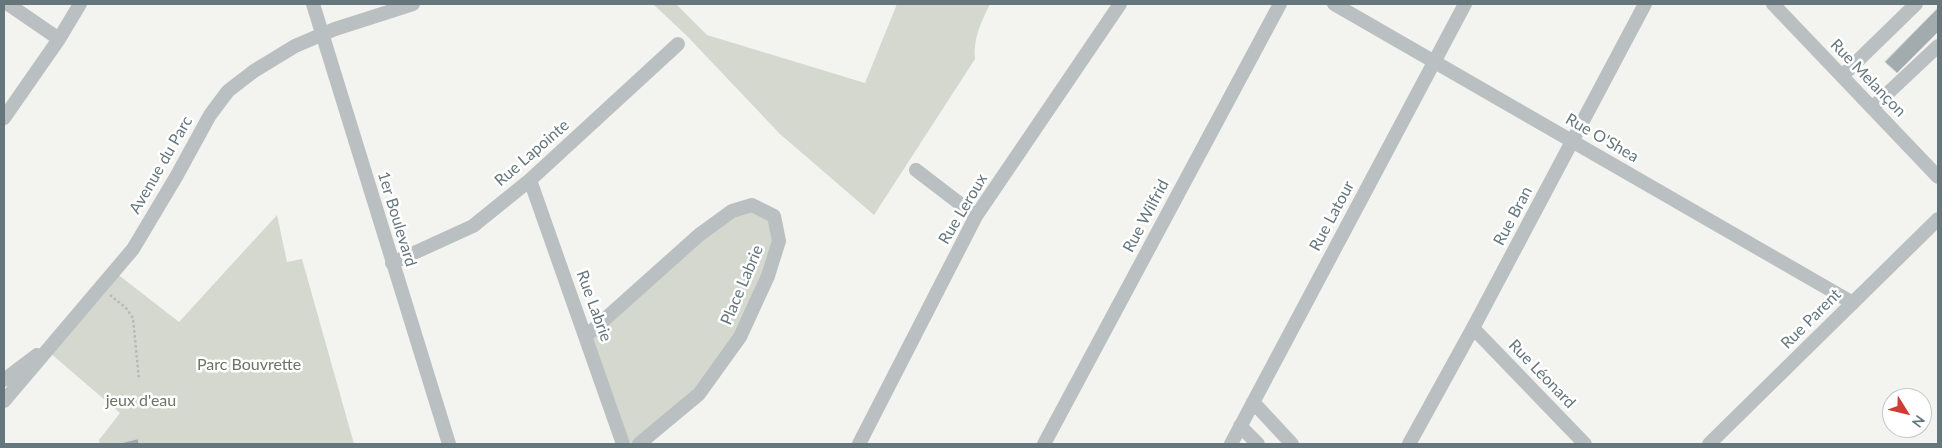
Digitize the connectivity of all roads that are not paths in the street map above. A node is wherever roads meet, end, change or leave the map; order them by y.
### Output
1 (8, 4) edge
2 (80, 4) edge
3 (314, 4) edge
4 (413, 4) edge
5 (1120, 4) edge
6 (1280, 4) edge
7 (1334, 4) edge
8 (1465, 4) edge
9 (1645, 4) edge
10 (1773, 4) edge
11 (1916, 4) edge
12 (323, 34) junction
13 (59, 39) junction
14 (678, 44) dead end
15 (1938, 46) edge
16 (1434, 62) junction
17 (1842, 76) junction
18 (1872, 108) junction
19 (4, 118) edge
20 (1572, 141) junction
21 (916, 170) dead end
22 (1938, 177) edge
23 (530, 180) junction
24 (976, 216) junction
25 (1938, 219) edge
26 (392, 263) junction
27 (1853, 303) junction
28 (1473, 328) junction
29 (586, 336) junction
30 (56, 342) junction
31 (4, 380) edge
32 (4, 402) edge
33 (1253, 402) junction
34 (1240, 426) junction
35 (449, 444) edge
36 (623, 444) edge
37 (639, 444) edge
38 (859, 444) edge
39 (1044, 444) edge
40 (1230, 444) edge
41 (1258, 444) edge
42 (1292, 444) edge
43 (1409, 444) edge
44 (1585, 444) edge
45 (1709, 444) edge

1 - 13 street
2 - 13 street
3 - 12 street, 1er Boulevard
4 - 12 street, Avenue du Parc
5 - 24 street, Rue Leroux
6 - 39 street, Rue Wilfrid
7 - 16 street, Rue O'Shea
8 - 16 street, Rue Latour
9 - 20 street, Rue Bran
10 - 17 street, Rue Melançon
11 - 17 street
12 - 26 street, 1er Boulevard
12 - 30 street, Avenue du Parc
13 - 19 street
14 - 23 street, Rue Lapointe
15 - 18 street
16 - 20 street, Rue O'Shea
16 - 33 street, Rue Latour
17 - 18 street, Rue Melançon
18 - 22 street, Rue Melançon
20 - 27 street, Rue O'Shea
20 - 28 street, Rue Bran
21 - 24 street
23 - 26 street, Rue Lapointe
23 - 29 street, Rue Labrie
24 - 38 street, Rue Leroux
25 - 27 street, Rue Parent
26 - 35 street, 1er Boulevard
27 - 45 street, Rue Parent
28 - 43 street, Rue Bran
28 - 44 street, Rue Léonard
29 - 36 street, Rue Labrie
29 - 37 street, Place Labrie
30 - 31 street, Avenue du Parc
30 - 32 street, Avenue du Parc
33 - 34 street, Rue Latour
33 - 42 street
34 - 40 street, Rue Latour
34 - 41 street

